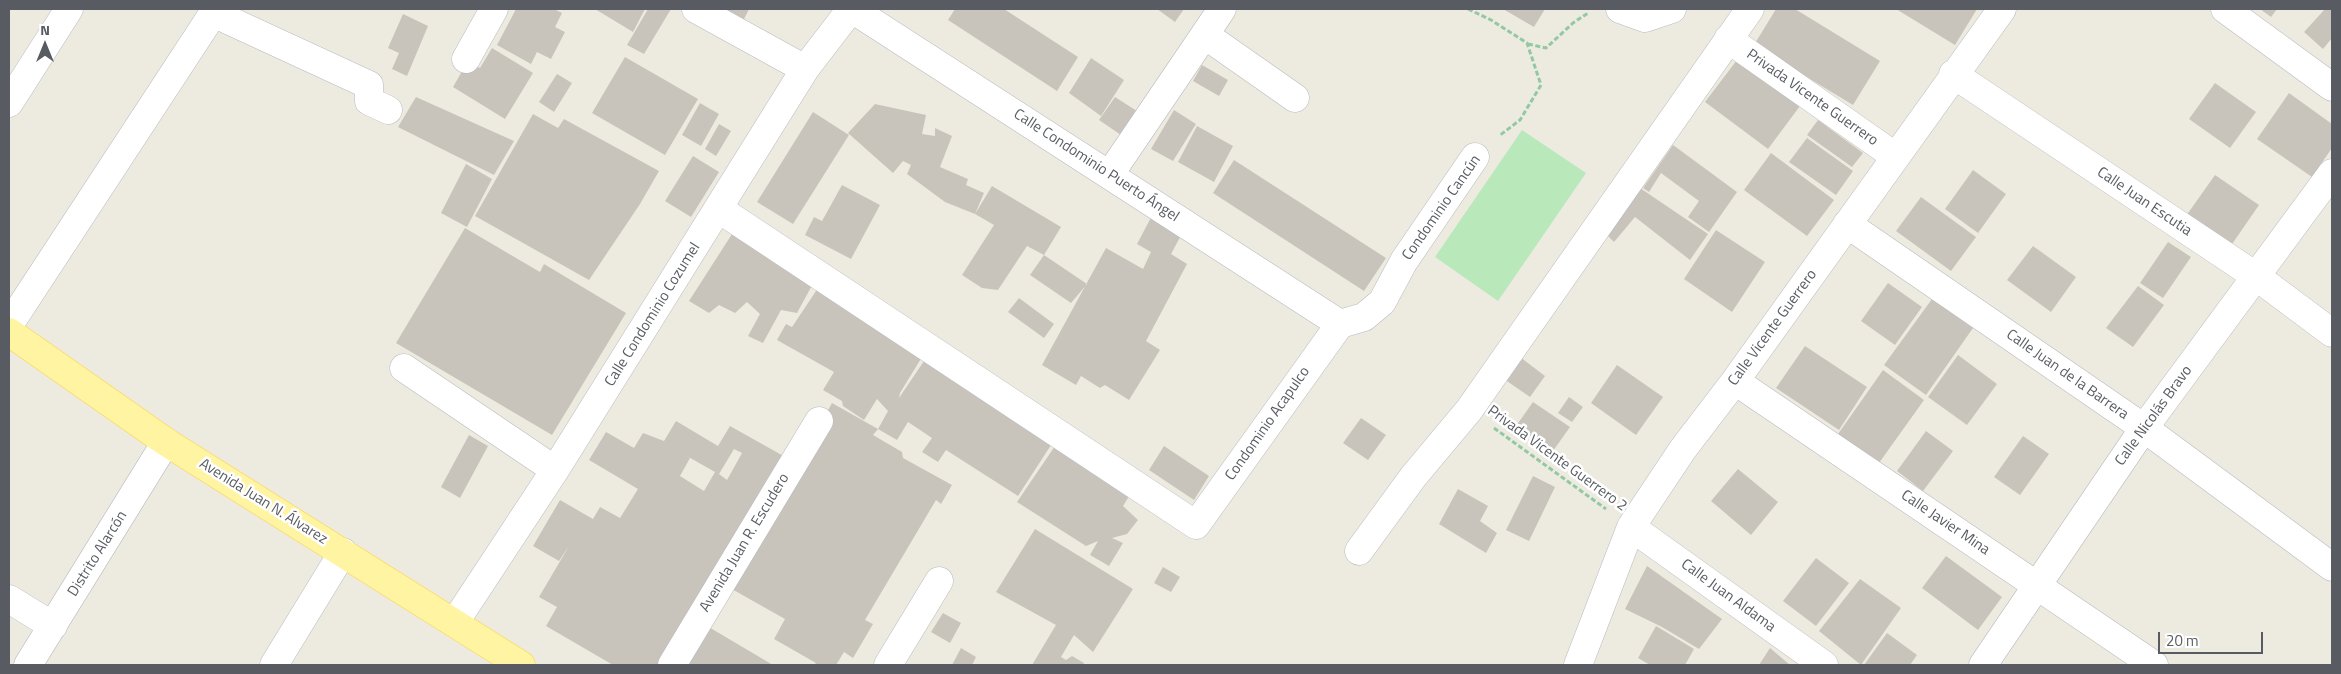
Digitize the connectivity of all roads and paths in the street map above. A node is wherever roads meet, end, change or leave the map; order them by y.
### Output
1 (69, 9) edge
2 (494, 9) edge
3 (696, 9) edge
4 (851, 9) edge
5 (1222, 9) edge
6 (1468, 9) edge
7 (1594, 9) edge
8 (1620, 9) edge
9 (1672, 9) edge
10 (1750, 9) edge
11 (2002, 9) edge
12 (2225, 9) edge
13 (214, 11) edge
14 (1205, 35) junction
15 (1728, 39) junction
16 (1527, 44) junction
17 (466, 59) dead end
18 (805, 70) junction
19 (1953, 74) junction
20 (2332, 87) edge
21 (12, 90) edge
22 (1295, 98) dead end
23 (388, 110) dead end
24 (1474, 157) joint
25 (1896, 157) junction
26 (2332, 173) edge
27 (1110, 174) junction
28 (719, 209) junction
29 (1847, 224) junction
30 (2257, 277) junction
31 (1340, 324) junction
32 (9, 325) edge
33 (9, 332) edge
34 (2332, 333) edge
35 (404, 368) dead end
36 (1735, 381) junction
37 (1469, 410) junction
38 (819, 421) dead end
39 (2144, 428) junction
40 (166, 442) junction
41 (555, 470) junction
42 (1631, 527) junction
43 (1359, 551) dead end
44 (343, 552) junction
45 (2332, 567) edge
46 (939, 581) dead end
47 (2038, 586) junction
48 (9, 599) edge
49 (454, 622) junction
50 (53, 626) junction
51 (513, 663) edge
52 (28, 665) edge
53 (274, 665) edge
54 (672, 665) edge
55 (888, 665) edge
56 (1578, 665) edge
57 (1824, 665) edge
58 (1983, 665) edge
59 (2154, 665) edge

1 - 21 street
2 - 17 street
3 - 18 street
4 - 18 street, Calle Condominio Cozumel
4 - 27 street, Calle Condominio Puerto Ángel
5 - 14 street
6 - 16 path
7 - 16 path
8 - 9 street
10 - 15 street
11 - 19 street, Calle Vicente Guerrero
12 - 20 street
13 - 23 street
13 - 32 street
14 - 22 street
14 - 27 street
15 - 25 street, Privada Vicente Guerrero
15 - 37 street
16 - 24 path, Condominio Cancún
18 - 28 street, Calle Condominio Cozumel
19 - 25 street, Calle Vicente Guerrero
19 - 30 street, Calle Juan Escutia
24 - 31 street, Condominio Cancún
25 - 29 street, Calle Vicente Guerrero
26 - 30 street, Calle Nicolás Bravo
27 - 31 street, Calle Condominio Puerto Ángel
28 - 31 street, Condominio Acapulco
28 - 41 street, Calle Condominio Cozumel
29 - 36 street, Calle Vicente Guerrero
29 - 39 street, Calle Juan de la Barrera
30 - 34 street, Calle Juan Escutia
30 - 39 street, Calle Nicolás Bravo
33 - 40 main road, Avenida Juan N. Álvarez
35 - 41 street
36 - 42 street, Calle Vicente Guerrero
36 - 47 street, Calle Javier Mina
37 - 42 path, Privada Vicente Guerrero 2
37 - 43 street
38 - 54 street, Avenida Juan R. Escudero
39 - 45 street, Calle Juan de la Barrera
39 - 47 street, Calle Nicolás Bravo
40 - 44 main road, Avenida Juan N. Álvarez
40 - 50 street, Distrito Alarcón
41 - 49 street, Calle Condominio Cozumel
42 - 56 street, Calle Vicente Guerrero
42 - 57 street, Calle Juan Aldama
44 - 49 main road, Avenida Juan N. Álvarez
44 - 53 street
46 - 55 street
47 - 58 street, Calle Nicolás Bravo
47 - 59 street, Calle Javier Mina
48 - 50 street
49 - 51 main road, Avenida Juan N. Álvarez
50 - 52 street, Distrito Alarcón

